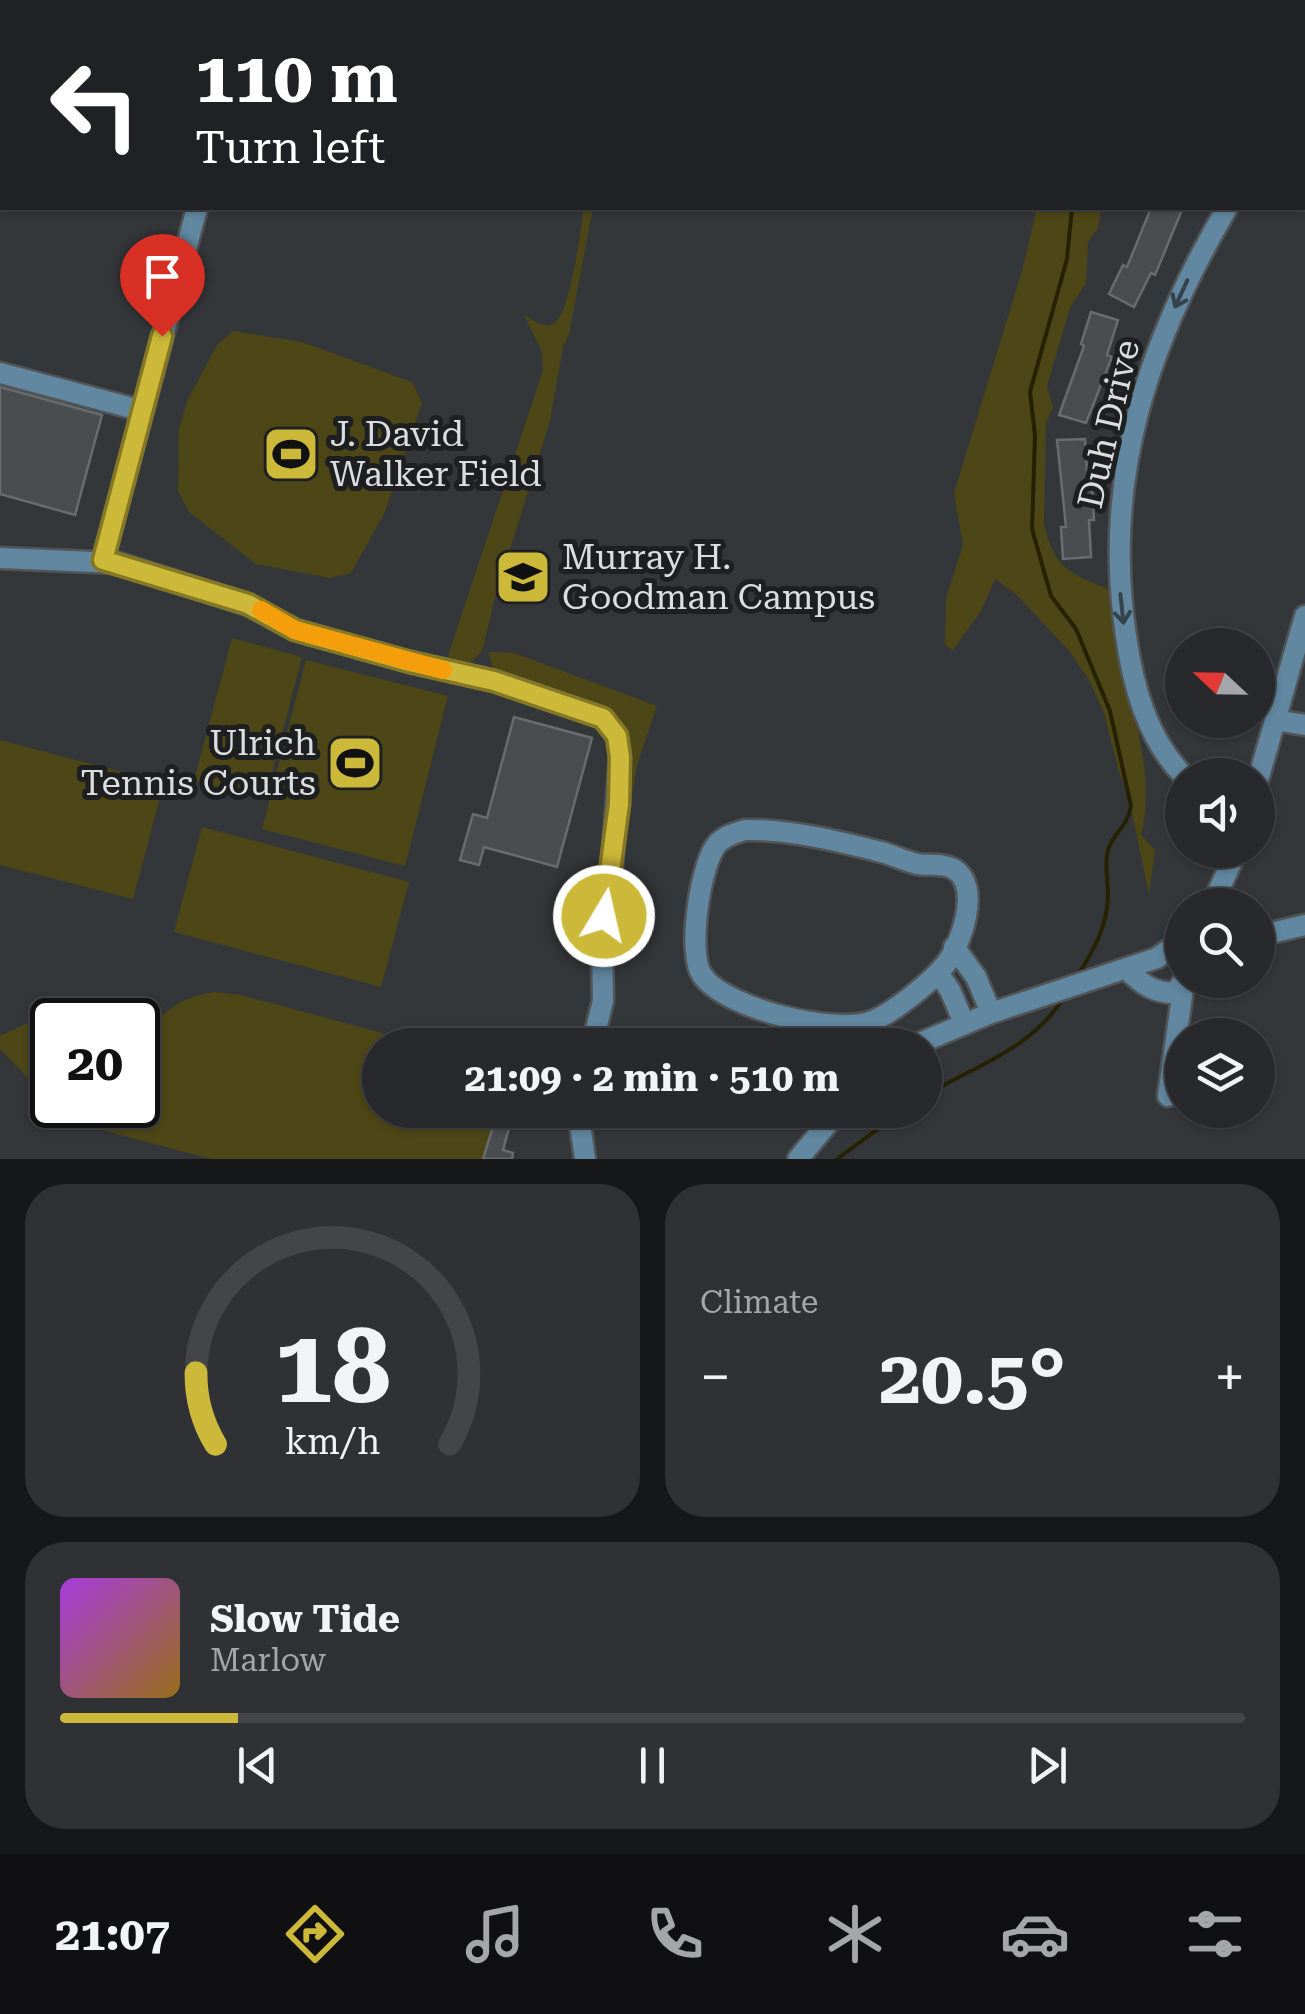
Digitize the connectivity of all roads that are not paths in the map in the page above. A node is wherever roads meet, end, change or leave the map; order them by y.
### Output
1 (196, 210) edge
2 (1226, 210) edge
3 (0, 373) edge
4 (142, 412) junction
5 (0, 558) edge
6 (103, 560) junction
7 (1305, 616) edge
8 (1275, 720) joint
9 (1305, 726) edge
10 (1169, 758) edge
11 (1305, 925) edge
12 (1275, 932) edge
13 (954, 948) junction
14 (1165, 952) edge
15 (1165, 956) edge
16 (1157, 958) junction
17 (1126, 969) junction
18 (938, 973) junction
19 (1165, 993) edge
20 (992, 1013) junction
21 (964, 1024) junction
22 (596, 1028) edge
23 (942, 1033) edge
24 (580, 1128) edge
25 (824, 1128) edge
26 (584, 1159) edge
27 (798, 1159) edge

1 - 4 street
2 -> 10 street, Duh Drive
3 - 4 street
4 - 6 street
5 - 6 street
6 - 22 street
7 - 8 street
8 - 9 street
11 - 12 street
13 - 18 street
13 - 18 street
13 - 20 street
14 - 16 street
15 - 16 street
16 - 17 street
17 - 19 street
17 - 20 street
18 - 21 street
20 - 21 street
21 - 23 street
24 - 26 street
25 - 27 street

